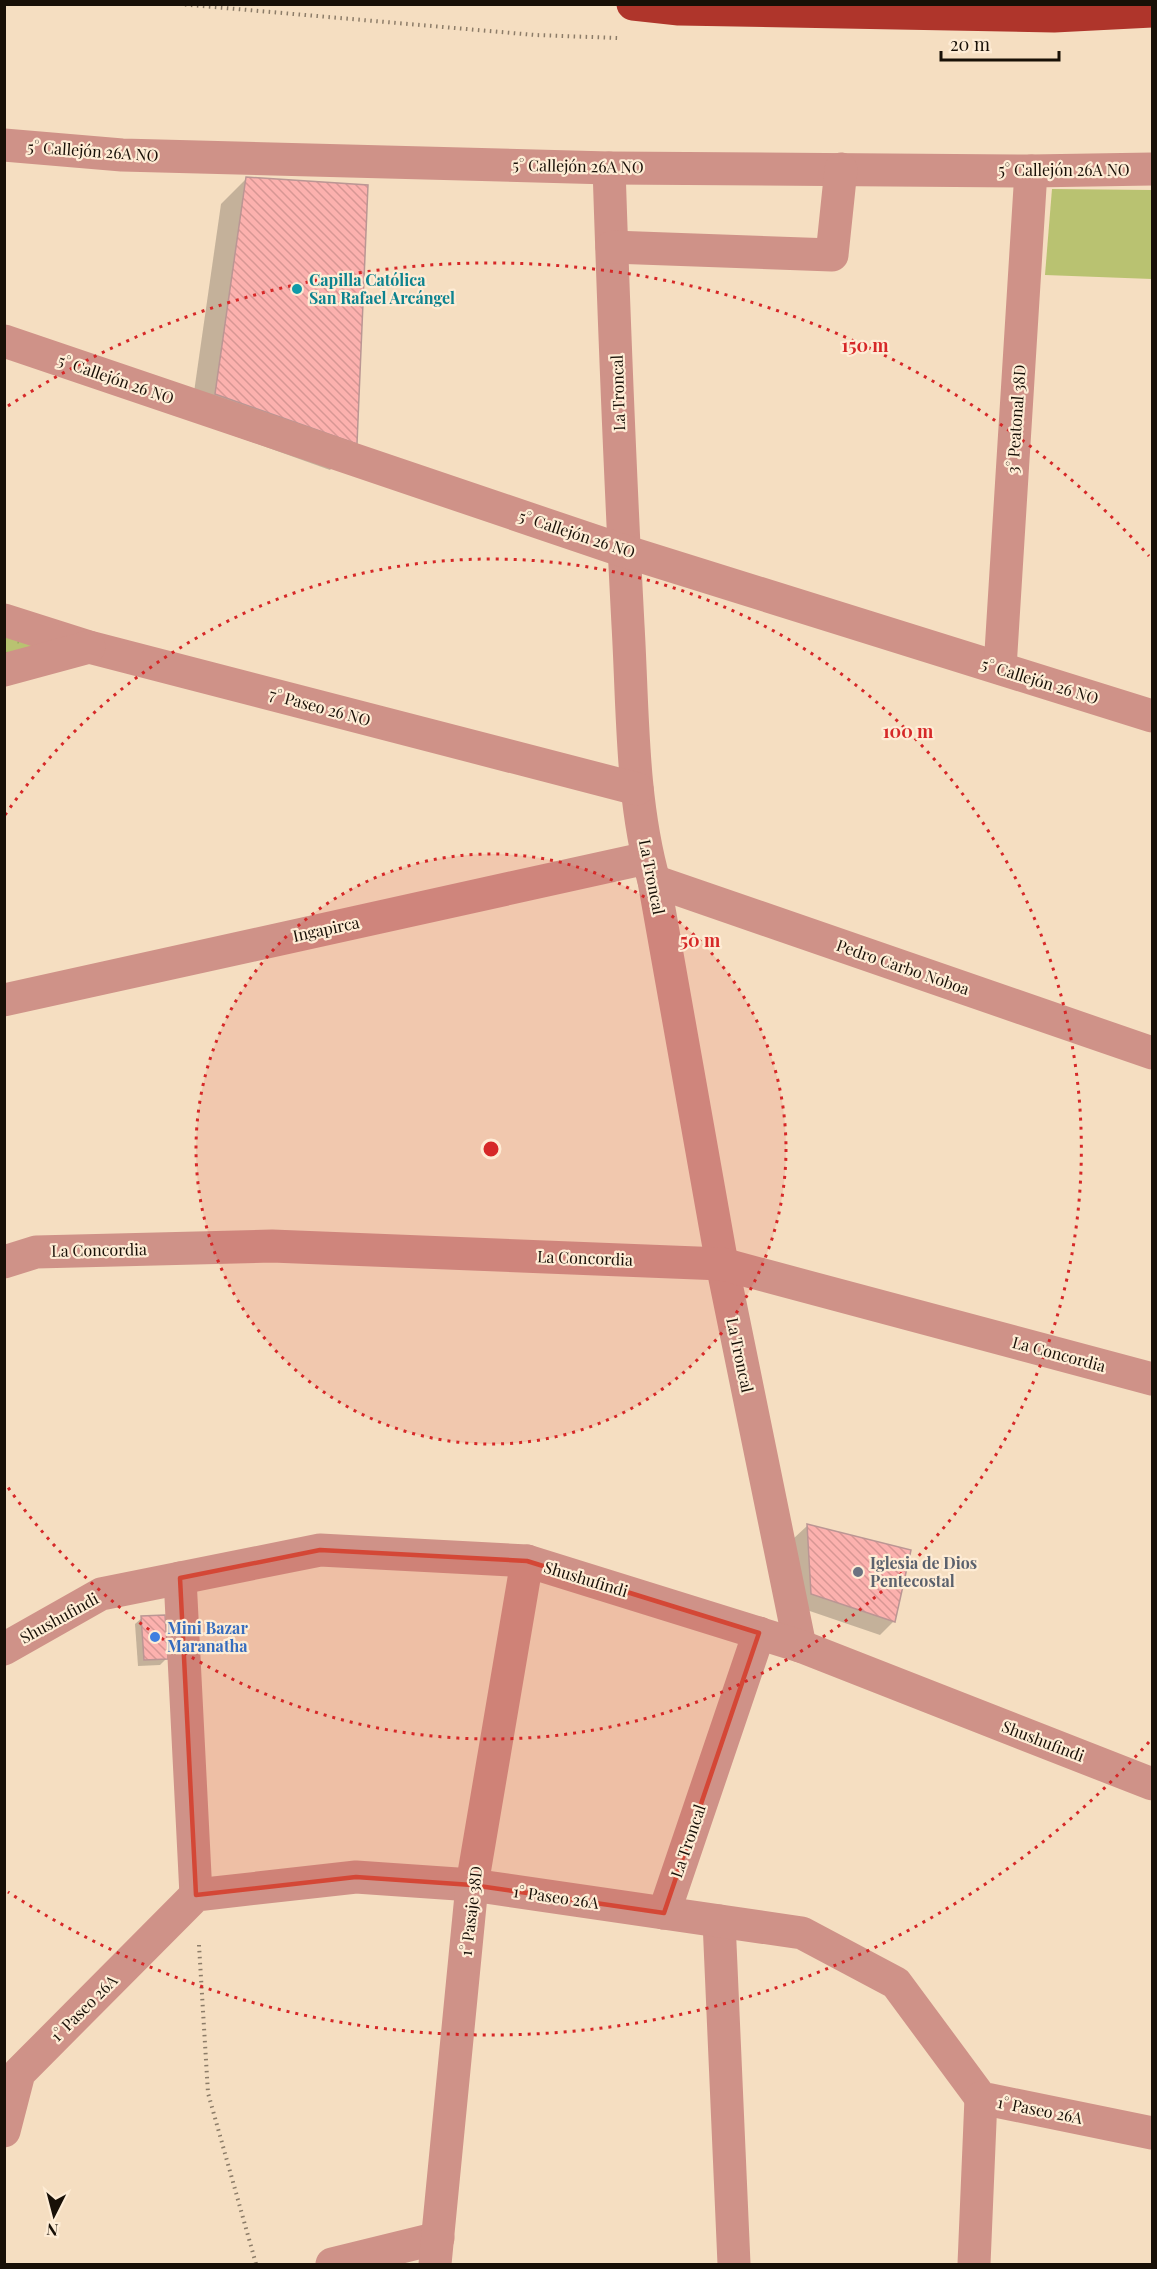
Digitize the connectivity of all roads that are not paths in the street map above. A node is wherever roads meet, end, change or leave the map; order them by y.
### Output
1 (633, 4) edge
2 (1152, 11) edge
3 (4, 145) edge
4 (609, 168) junction
5 (841, 169) junction
6 (1152, 169) edge
7 (1031, 171) junction
8 (612, 247) junction
9 (4, 341) edge
10 (624, 550) junction
11 (4, 620) edge
12 (88, 646) junction
13 (1000, 668) junction
14 (4, 670) edge
15 (1152, 716) edge
16 (637, 789) junction
17 (651, 869) junction
18 (4, 1000) edge
19 (1152, 1053) edge
20 (4, 1262) edge
21 (722, 1264) junction
22 (1152, 1378) edge
23 (527, 1561) junction
24 (180, 1578) junction
25 (759, 1633) junction
26 (800, 1646) junction
27 (5, 1648) edge
28 (1152, 1784) edge
29 (472, 1885) junction
30 (196, 1895) junction
31 (664, 1913) junction
32 (719, 1920) junction
33 (981, 2098) junction
34 (4, 2131) edge
35 (1152, 2133) edge
36 (436, 2251) edge
37 (332, 2265) edge
38 (734, 2265) edge
39 (974, 2265) edge

1 - 2 highway
3 - 4 street, 5° Callejón 26A NO
4 - 5 street, 5° Callejón 26A NO
4 - 8 street, La Troncal
5 - 7 street, 5° Callejón 26A NO
5 - 8 street
6 - 7 street, 5° Callejón 26A NO
7 - 13 street, 3° Peatonal 38D
8 - 10 street, La Troncal
9 - 10 street, 5° Callejón 26 NO
10 - 13 street, 5° Callejón 26 NO
10 - 16 street, La Troncal
11 - 12 street, 7° Paseo 26 NO
12 - 14 street
12 - 16 street, 7° Paseo 26 NO
13 - 15 street, 5° Callejón 26 NO
16 - 17 street, La Troncal
17 - 18 street, Ingapirca
17 - 19 street, Pedro Carbo Noboa
17 - 21 street, La Troncal
20 - 21 street, La Concordia
21 - 22 street, La Concordia
21 - 26 street, La Troncal
23 - 24 street, Shushufindi
23 - 25 street, Shushufindi
23 - 29 street, 1° Pasaje 38D
24 - 27 street, Shushufindi
24 - 30 street
25 - 26 street, Shushufindi
25 - 31 street, La Troncal
26 - 28 street, Shushufindi
29 - 30 street, 1° Paseo 26A
29 - 31 street, 1° Paseo 26A
29 - 36 street, 1° Pasaje 38D
30 - 34 street, 1° Paseo 26A
31 - 32 street, 1° Paseo 26A
32 - 33 street, 1° Paseo 26A
32 - 38 street
33 - 35 street, 1° Paseo 26A
33 - 39 street
36 - 37 street

